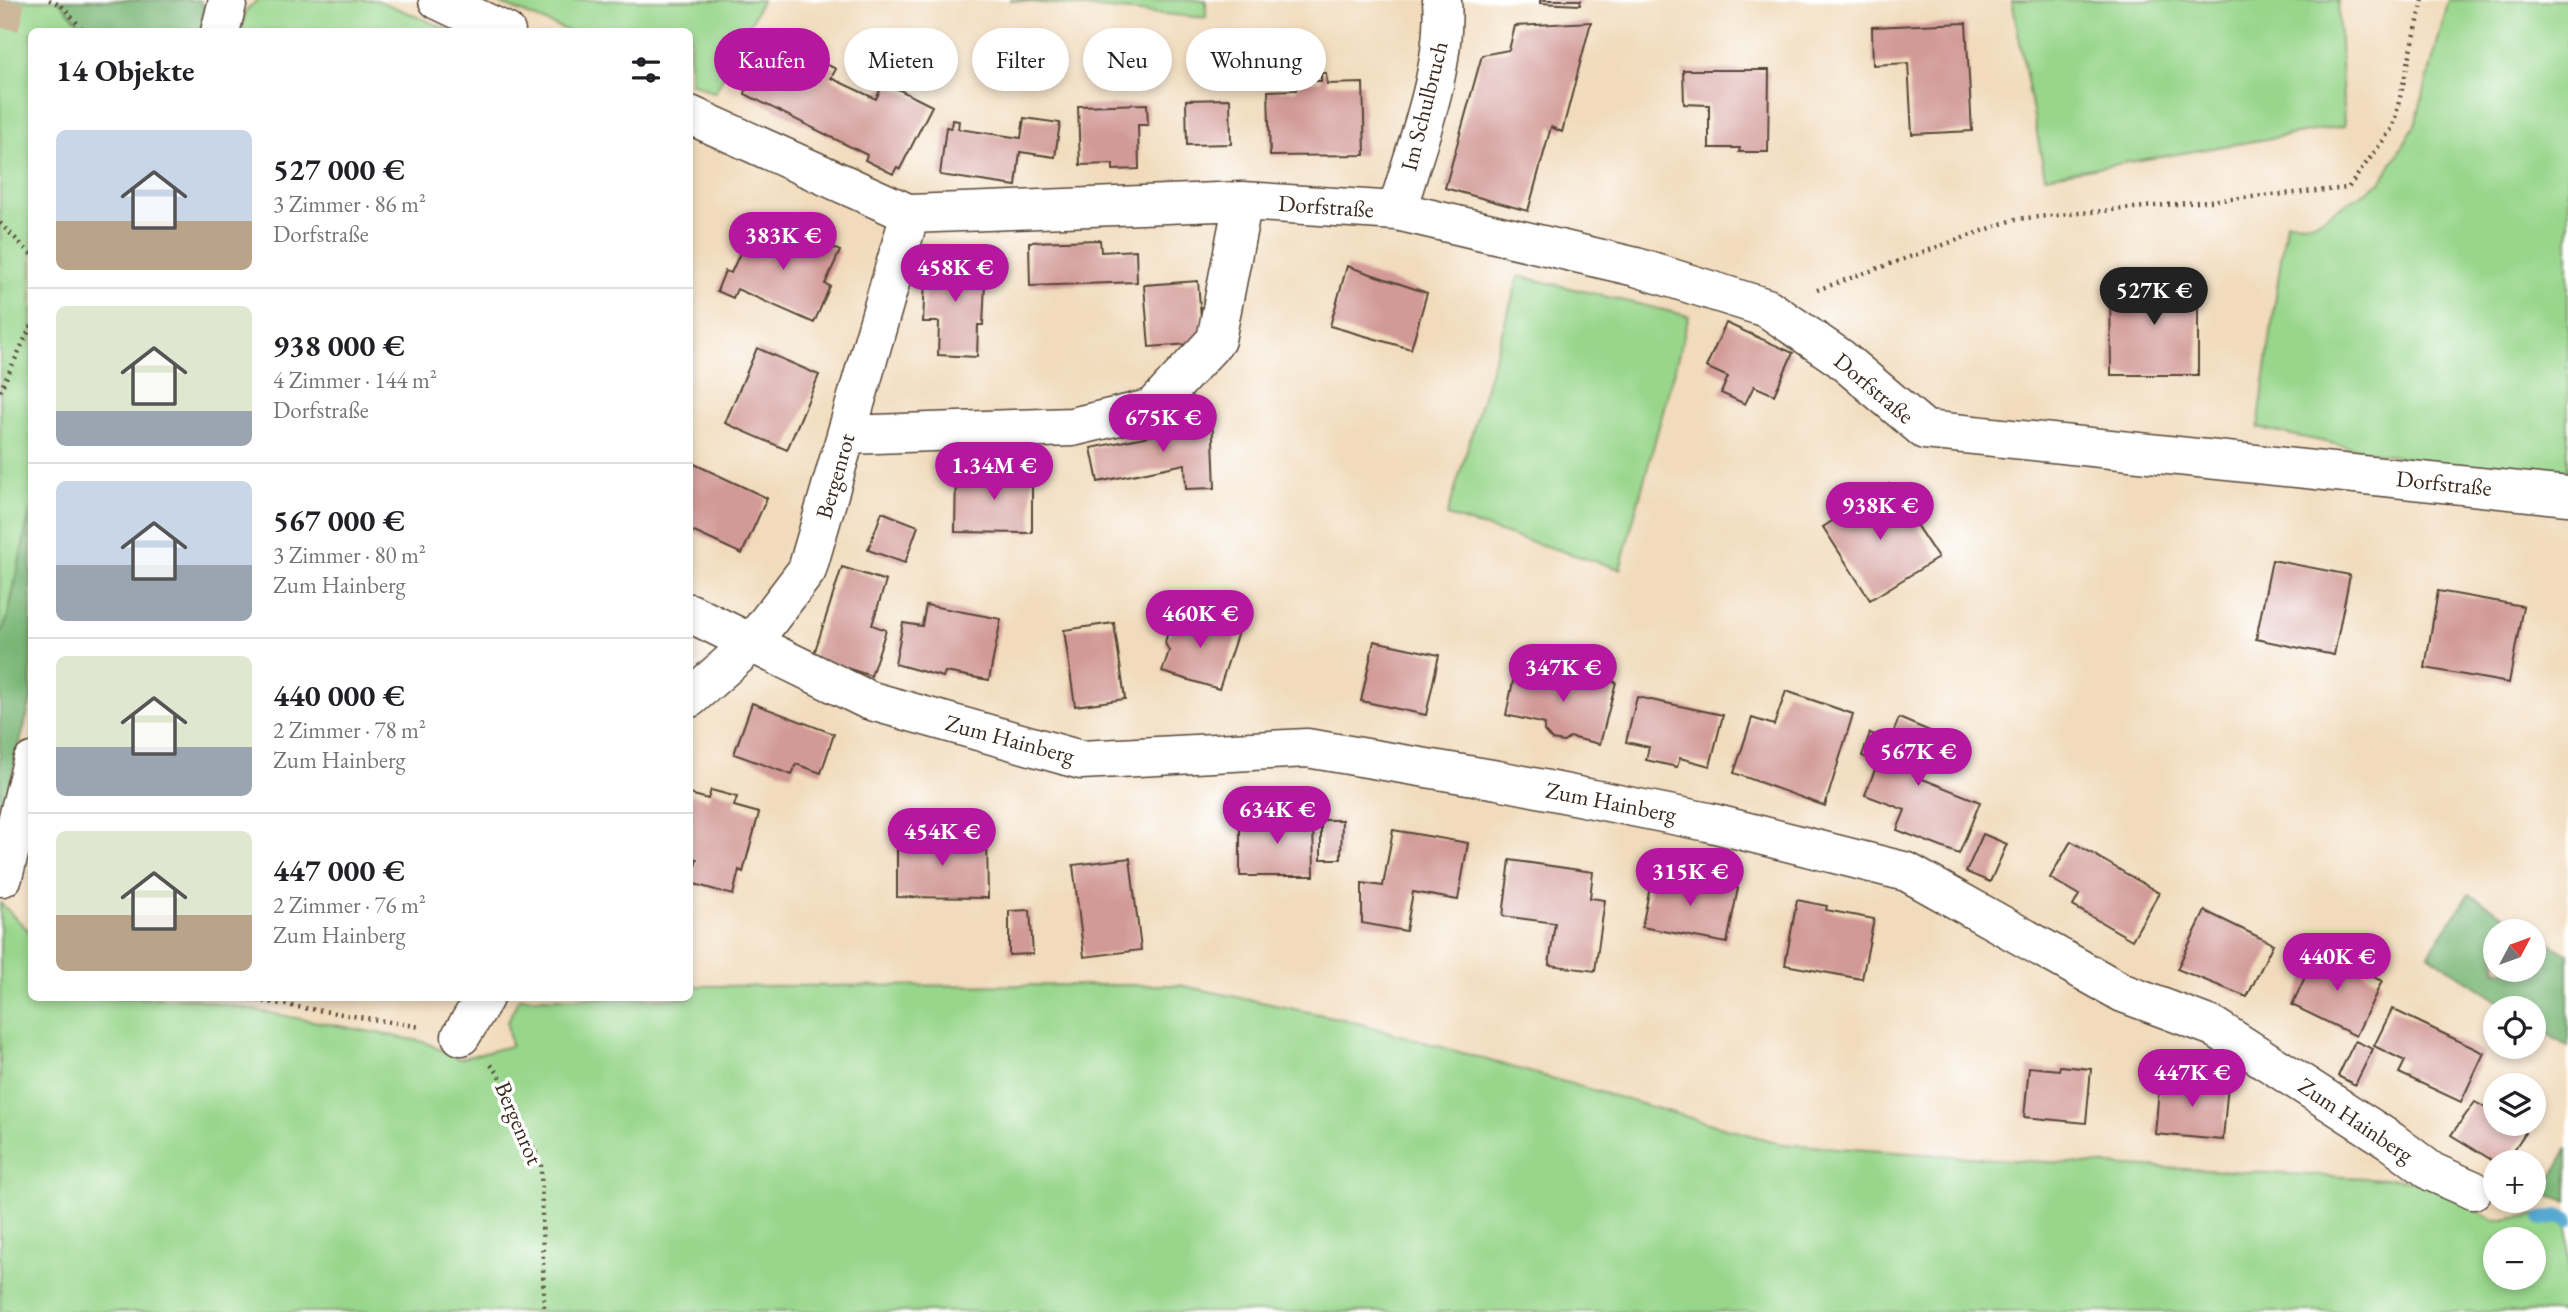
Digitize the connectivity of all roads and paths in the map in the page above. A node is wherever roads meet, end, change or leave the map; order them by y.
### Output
1 (48, 0) edge
2 (228, 0) edge
3 (438, 0) edge
4 (1442, 0) edge
5 (2423, 0) edge
6 (81, 28) edge
7 (221, 28) edge
8 (498, 28) edge
9 (693, 116) edge
10 (1243, 201) junction
11 (1397, 211) junction
12 (909, 214) junction
13 (0, 223) edge
14 (28, 251) edge
15 (1767, 308) junction
16 (28, 332) edge
17 (0, 391) edge
18 (847, 435) junction
19 (2568, 496) edge
20 (693, 615) edge
21 (750, 645) junction
22 (693, 695) edge
23 (28, 777) edge
24 (3, 877) dead end
25 (263, 1001) edge
26 (482, 1001) edge
27 (461, 1036) junction
28 (2473, 1190) dead end
29 (544, 1312) edge

1 - 6 path
2 - 7 street
3 - 8 street
4 - 11 street, Im Schulbruch
5 - 15 path
9 - 12 street, Dorfstraße
10 - 11 street, Dorfstraße
10 - 12 street, Dorfstraße
10 - 18 street
11 - 15 street, Dorfstraße
12 - 18 street, Bergenrot
13 - 14 path
15 - 19 street, Dorfstraße
16 - 17 path
18 - 21 street, Bergenrot
20 - 21 street, Zum Hainberg
21 - 22 street, Bergenrot
21 - 28 street, Zum Hainberg
23 - 24 street
25 - 27 path
26 - 27 street
27 - 29 path, Bergenrot

